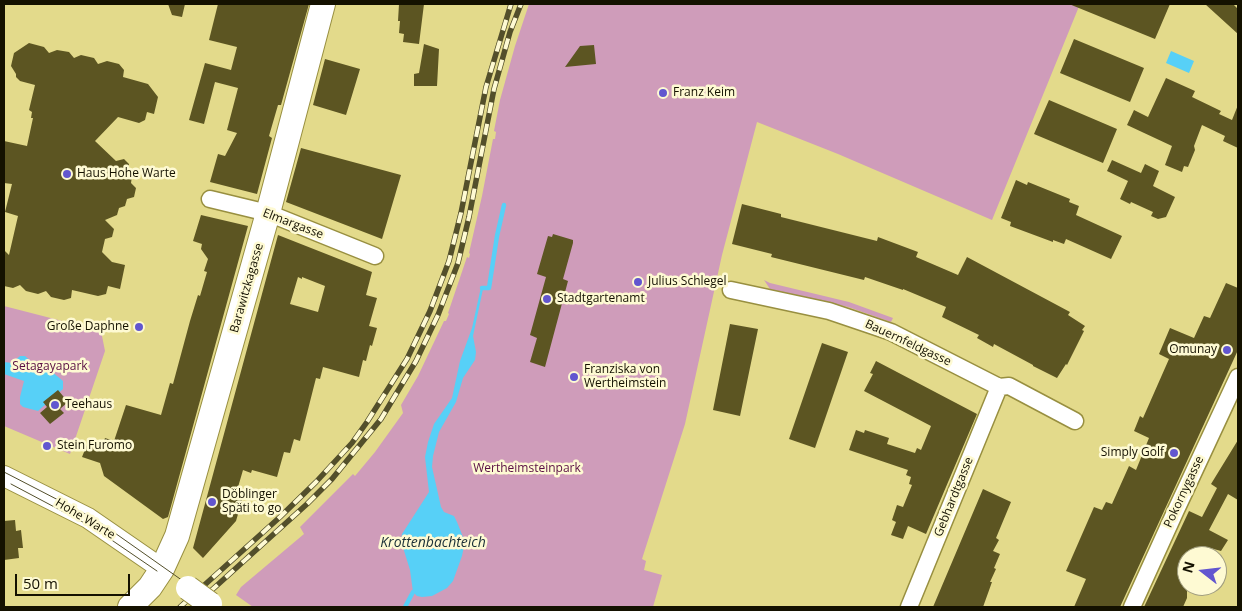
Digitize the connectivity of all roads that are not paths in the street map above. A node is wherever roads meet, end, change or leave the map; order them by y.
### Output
1 (323, 4) edge
2 (210, 199) dead end
3 (268, 213) junction
4 (375, 256) dead end
5 (731, 290) dead end
6 (1238, 377) edge
7 (999, 387) junction
8 (1075, 421) dead end
9 (4, 476) edge
10 (162, 570) junction
11 (213, 606) edge
12 (130, 607) edge
13 (910, 607) edge
14 (1132, 607) edge

1 - 3 main road, Barawitzkagasse
2 - 3 street, Elmargasse
3 - 4 street, Elmargasse
3 - 10 main road, Barawitzkagasse
5 - 7 street, Bauernfeldgasse
6 - 14 street, Pokornygasse
7 - 8 street, Bauernfeldgasse
7 - 13 street, Gebhardtgasse
9 - 10 street, Hohe Warte
10 - 11 main road, bridge
10 - 12 main road, Barawitzkagasse

